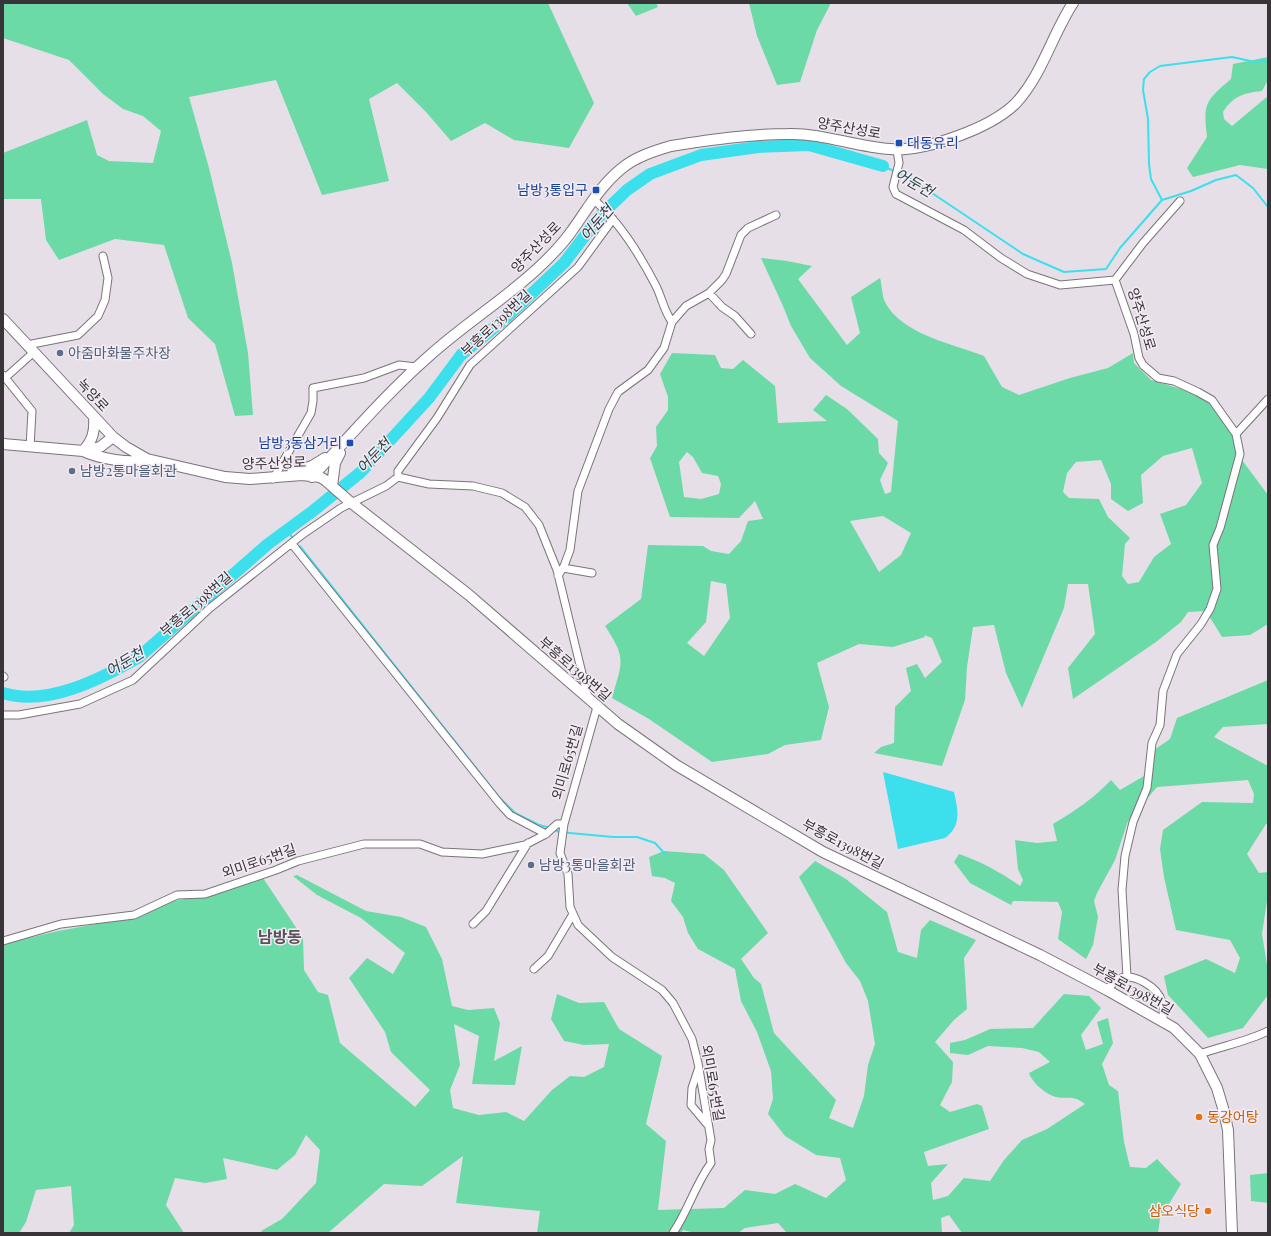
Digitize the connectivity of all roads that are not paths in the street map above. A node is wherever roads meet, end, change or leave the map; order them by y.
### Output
1 (1073, 3) edge
2 (897, 150) junction
3 (1180, 201) dead end
4 (596, 202) junction
5 (776, 215) dead end
6 (613, 219) junction
7 (103, 256) dead end
8 (1115, 280) junction
9 (709, 293) junction
10 (3, 318) edge
11 (672, 322) junction
12 (751, 334) dead end
13 (27, 345) junction
14 (34, 352) junction
15 (416, 367) junction
16 (4, 377) edge
17 (1268, 399) edge
18 (94, 416) junction
19 (1236, 434) junction
20 (113, 437) junction
21 (347, 440) junction
22 (3, 444) edge
23 (30, 447) junction
24 (83, 451) junction
25 (147, 459) junction
26 (312, 476) junction
27 (398, 477) junction
28 (276, 478) junction
29 (332, 486) junction
30 (351, 502) junction
31 (292, 544) junction
32 (559, 571) junction
33 (592, 573) dead end
34 (1201, 624) joint
35 (589, 700) junction
36 (597, 707) junction
37 (3, 715) edge
38 (563, 829) junction
39 (550, 830) junction
40 (528, 843) junction
41 (573, 914) junction
42 (473, 924) dead end
43 (3, 941) edge
44 (534, 969) dead end
45 (1127, 977) junction
46 (1107, 990) junction
47 (1164, 1021) junction
48 (1268, 1031) edge
49 (1200, 1054) junction
50 (698, 1070) junction
51 (708, 1125) junction
52 (673, 1233) edge
53 (1232, 1233) edge

1 - 2 street, 양주산성로
2 - 4 street, 양주산성로
2 - 8 street, 양주산성로
3 - 8 street, 양주산성로
4 - 6 street
4 - 15 street, 양주산성로
5 - 9 street
6 - 11 street
6 - 27 street, 부흥로1398번길
7 - 13 street
8 - 19 street, 양주산성로
9 - 11 street
9 - 12 street
10 - 13 street, 녹양로
11 - 32 street
13 - 14 street, 녹양로
14 - 16 street
14 - 18 street, 녹양로
15 - 21 street, 양주산성로
15 - 28 street
16 - 23 street
17 - 19 street
18 - 20 street, 녹양로
18 - 24 street
19 - 34 street, 양주산성로
20 - 24 street
20 - 25 street, 양주산성로
21 - 26 street, 양주산성로
21 - 28 street
21 - 29 street
22 - 23 street
23 - 24 street
24 - 25 street
25 - 28 street, 양주산성로
26 - 28 street, 양주산성로
26 - 29 street, 부흥로1398번길
27 - 30 street, 부흥로1398번길
27 - 32 street
29 - 30 street, 부흥로1398번길
30 - 31 street, 부흥로1398번길
30 - 35 street, 부흥로1398번길
31 - 37 street, 부흥로1398번길
31 - 39 street
32 - 33 street
32 - 35 street
34 - 45 street, 부흥로1398번길
35 - 36 street, 부흥로1398번길
36 - 38 street, 외미로65번길
36 - 46 street, 부흥로1398번길
38 - 39 street, 외미로65번길
38 - 41 street, 외미로65번길
39 - 40 street, 외미로65번길
40 - 42 street
40 - 43 street, 외미로65번길
41 - 44 street
41 - 50 street, 외미로65번길
45 - 46 street
45 - 47 street
46 - 47 street, 부흥로1398번길
47 - 49 street, 부흥로1398번길
48 - 49 street
49 - 53 street, 부흥로1398번길
50 - 51 street, 외미로65번길
50 - 51 street
51 - 52 street, 외미로65번길

